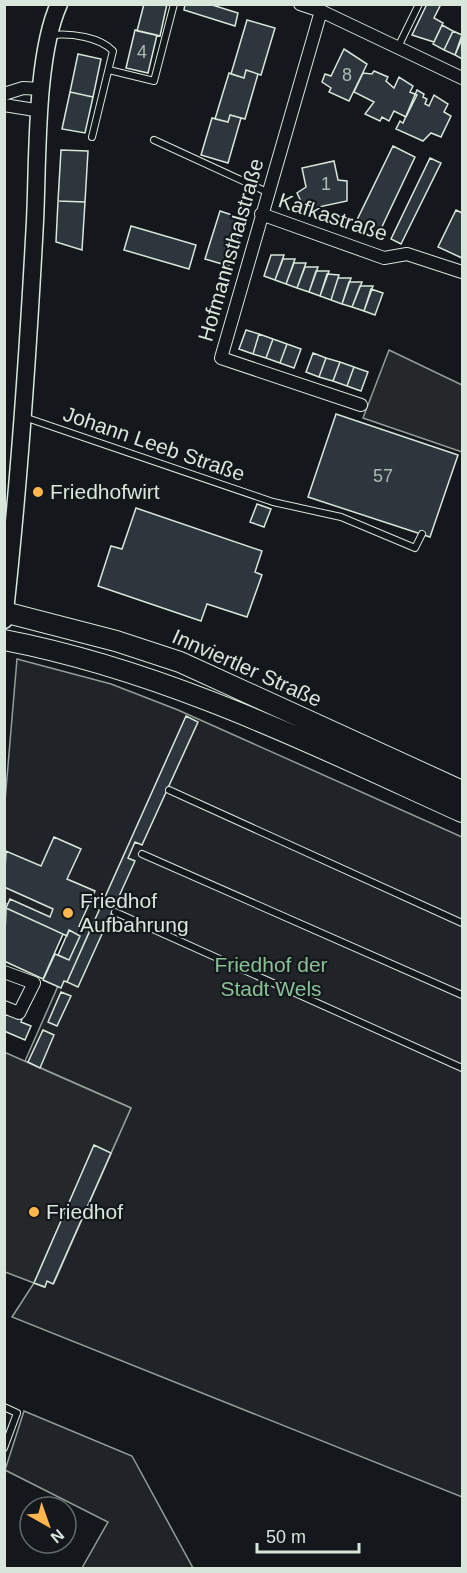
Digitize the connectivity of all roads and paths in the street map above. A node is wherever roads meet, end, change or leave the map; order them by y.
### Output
1 (59, 4) edge
2 (174, 4) edge
3 (300, 4) edge
4 (419, 4) edge
5 (321, 11) junction
6 (48, 36) junction
7 (398, 48) junction
8 (108, 70) junction
9 (462, 78) edge
10 (42, 88) junction
11 (4, 94) edge
12 (4, 105) edge
13 (41, 111) junction
14 (92, 137) dead end
15 (154, 140) dead end
16 (267, 192) junction
17 (261, 214) junction
18 (462, 272) edge
19 (361, 405) dead end
20 (24, 417) junction
21 (422, 534) dead end
22 (5, 615) edge
23 (4, 640) edge
24 (169, 790) dead end
25 (462, 791) edge
26 (462, 812) edge
27 (142, 854) dead end
28 (115, 912) dead end
29 (462, 923) edge
30 (4, 972) edge
31 (462, 995) edge
32 (4, 1007) edge
33 (462, 1068) edge
34 (4, 1407) edge
35 (4, 1448) edge

1 - 6 street
2 - 8 lane
3 - 5 street
4 - 7 lane
5 - 7 street
5 - 16 street, Hofmannsthalstraße
6 - 8 lane
6 - 10 street
7 - 9 street
8 - 14 lane
10 - 11 street
10 - 13 street
12 - 13 street
13 - 20 street
15 - 16 lane
16 - 17 street, Hofmannsthalstraße
17 - 18 street, Kafkastraße
17 - 19 street, Hofmannsthalstraße
20 - 21 lane, Johann Leeb Straße
20 - 22 street
22 - 25 main road, Innviertler Straße
23 - 26 main road, Innviertler Straße
24 - 29 lane
27 - 31 lane
28 - 33 lane
30 - 32 street
34 - 35 lane

